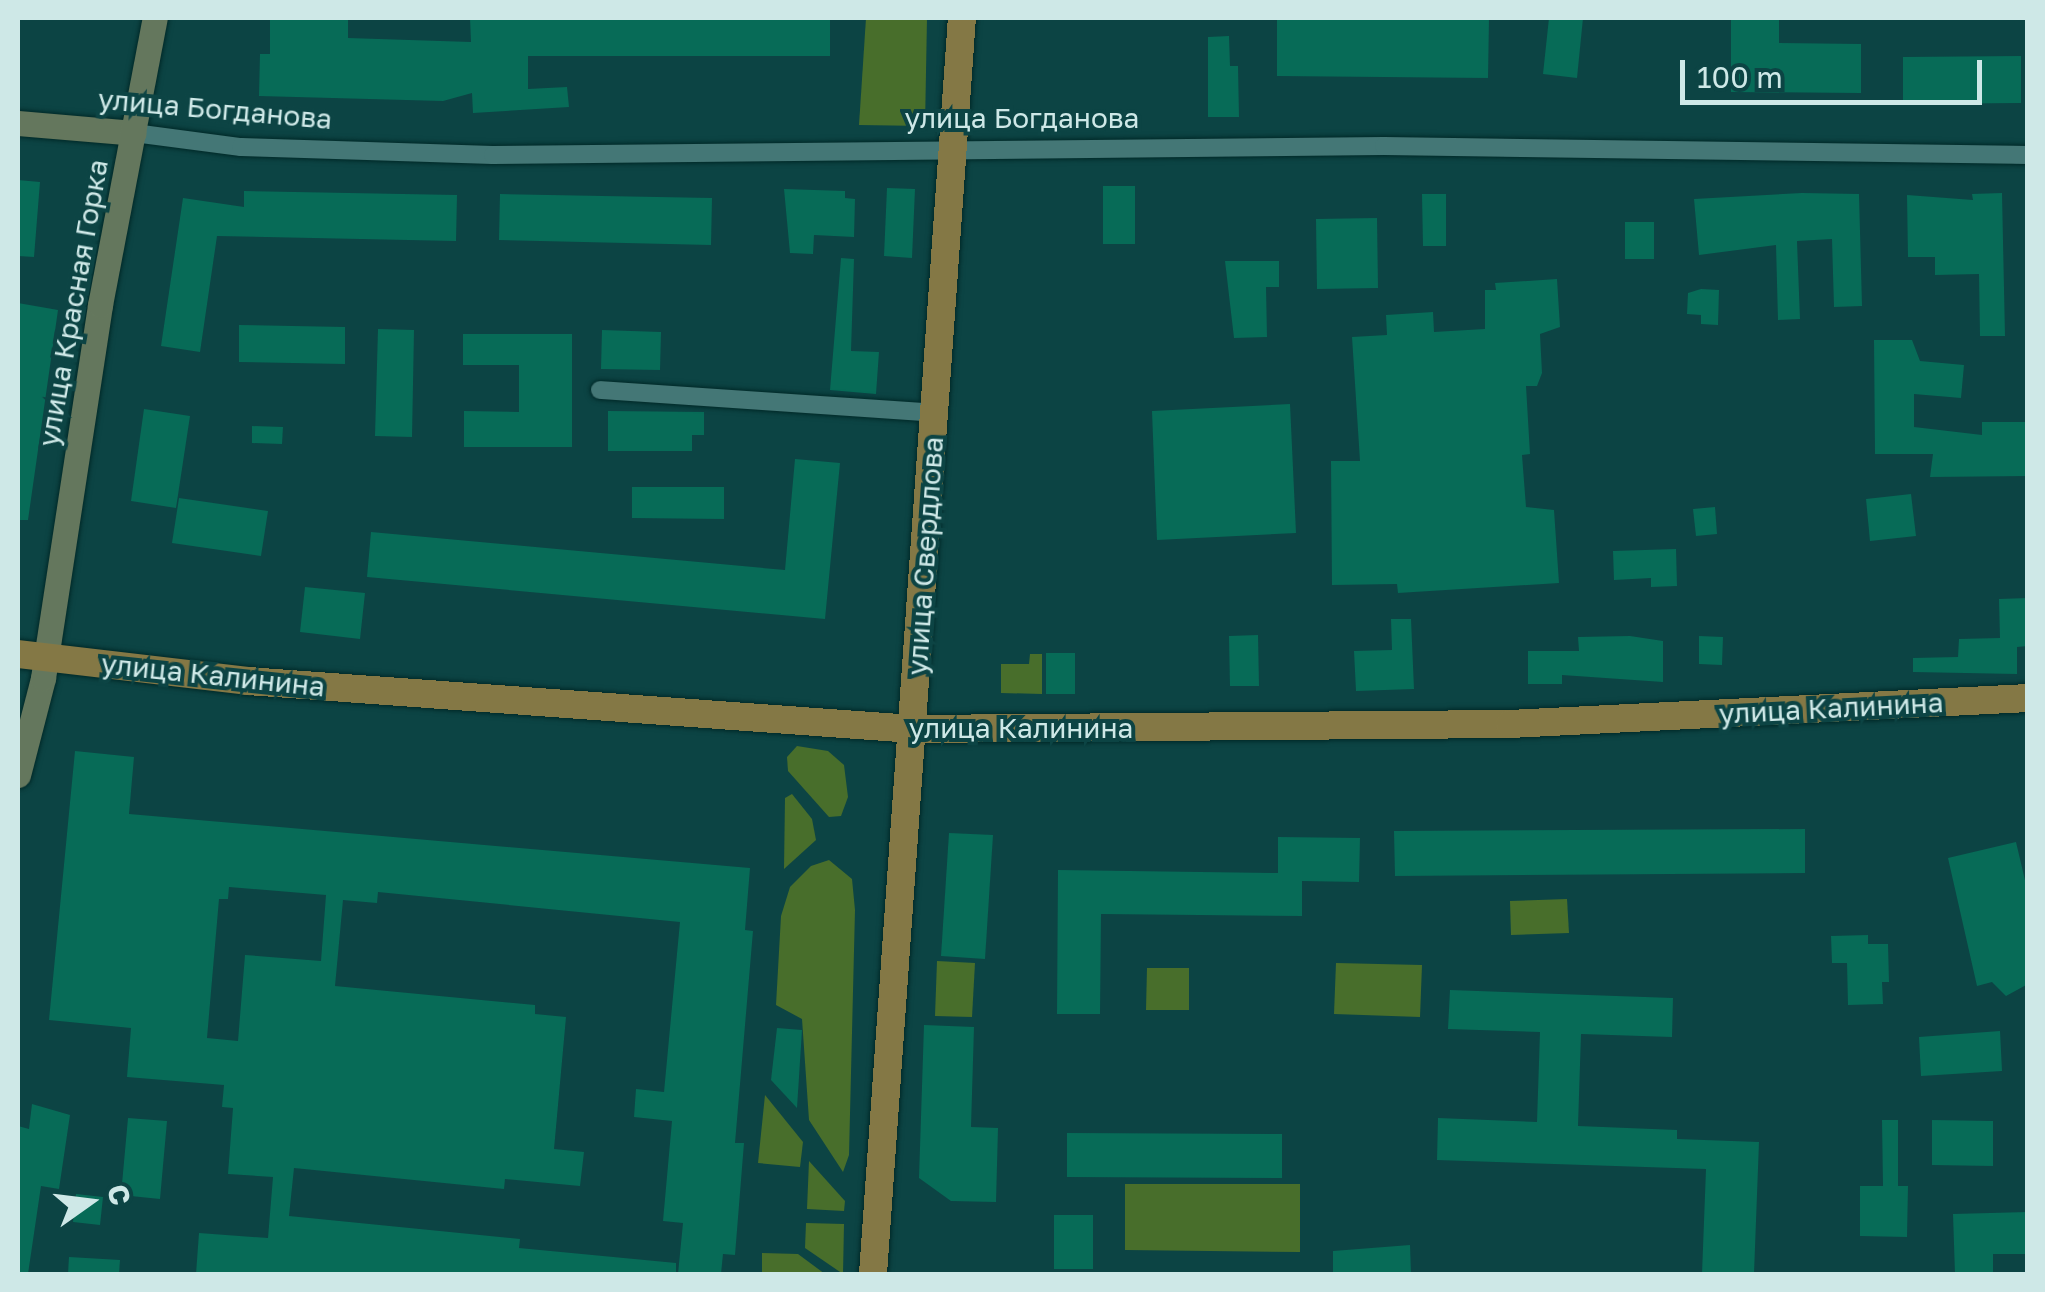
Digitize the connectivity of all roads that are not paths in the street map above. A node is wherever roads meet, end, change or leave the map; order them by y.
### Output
1 (155, 18) edge
2 (962, 18) edge
3 (18, 123) edge
4 (134, 132) junction
5 (956, 149) junction
6 (2028, 154) edge
7 (600, 390) dead end
8 (936, 413) junction
9 (18, 654) edge
10 (46, 658) junction
11 (2028, 698) edge
12 (912, 728) junction
13 (18, 775) edge
14 (873, 1274) edge

1 - 4 main road, улица Красная Горка
2 - 5 main road, улица Свердлова
3 - 4 main road, улица Богданова
4 - 5 street, улица Богданова
4 - 10 main road, улица Красная Горка
5 - 6 street, улица Богданова
5 - 8 main road, улица Свердлова
7 - 8 street
8 - 12 main road, улица Свердлова
9 - 10 main road, улица Калинина
10 - 12 main road, улица Калинина
10 - 13 main road, улица Красная Горка
11 - 12 main road, улица Калинина
12 - 14 main road, улица Свердлова

